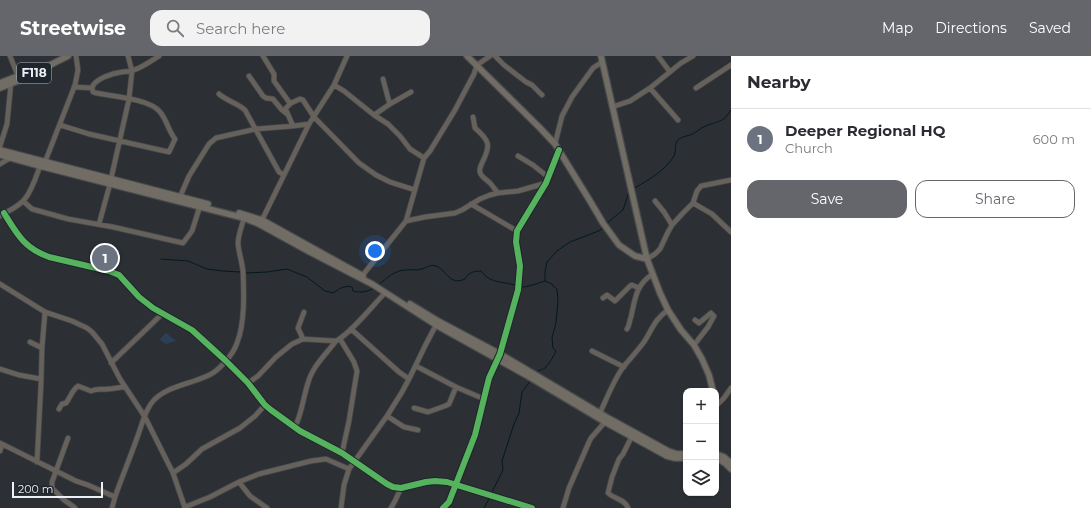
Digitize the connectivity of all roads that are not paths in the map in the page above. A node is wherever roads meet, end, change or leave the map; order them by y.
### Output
1 (10, 56) edge
2 (60, 56) edge
3 (68, 56) edge
4 (76, 56) edge
5 (128, 56) edge
6 (160, 56) edge
7 (263, 56) edge
8 (348, 56) edge
9 (467, 56) edge
10 (490, 56) edge
11 (495, 56) edge
12 (658, 56) edge
13 (693, 56) edge
14 (601, 59) edge
15 (477, 65) junction
16 (731, 65) edge
17 (132, 71) junction
18 (670, 72) junction
19 (18, 76) junction
20 (249, 76) dead end
21 (384, 79) dead end
22 (0, 83) edge
23 (11, 83) junction
24 (334, 85) junction
25 (74, 87) junction
26 (0, 88) edge
27 (92, 88) junction
28 (650, 88) junction
29 (696, 88) dead end
30 (411, 92) dead end
31 (219, 94) dead end
32 (542, 95) dead end
33 (129, 99) junction
34 (291, 103) junction
35 (390, 104) junction
36 (612, 107) junction
37 (287, 114) junction
38 (374, 115) junction
39 (314, 117) junction
40 (473, 117) dead end
41 (678, 120) dead end
42 (309, 124) junction
43 (60, 125) junction
44 (293, 126) junction
45 (256, 129) junction
46 (120, 140) junction
47 (555, 144) junction
48 (0, 146) edge
49 (0, 150) edge
50 (559, 150) junction
51 (0, 155) edge
52 (518, 156) dead end
53 (10, 158) junction
54 (424, 158) junction
55 (0, 164) edge
56 (42, 164) junction
57 (284, 176) junction
58 (548, 177) junction
59 (730, 180) edge
60 (110, 182) junction
61 (546, 183) junction
62 (731, 186) edge
63 (415, 190) junction
64 (152, 192) junction
65 (498, 193) junction
66 (180, 197) junction
67 (23, 201) junction
68 (655, 201) dead end
69 (694, 203) junction
70 (472, 204) junction
71 (200, 206) junction
72 (2, 215) edge
73 (244, 218) junction
74 (262, 220) junction
75 (406, 221) junction
76 (99, 224) junction
77 (672, 225) junction
78 (517, 231) junction
79 (731, 232) edge
80 (311, 250) junction
81 (647, 259) junction
82 (653, 274) junction
83 (362, 276) junction
84 (373, 283) junction
85 (0, 284) edge
86 (639, 288) junction
87 (382, 290) junction
88 (603, 298) dead end
89 (400, 300) junction
90 (668, 310) junction
91 (45, 312) junction
92 (304, 312) dead end
93 (162, 314) junction
94 (695, 320) dead end
95 (436, 325) junction
96 (351, 329) junction
97 (628, 329) dead end
98 (302, 339) junction
99 (338, 340) junction
100 (30, 342) dead end
101 (694, 345) junction
102 (42, 348) junction
103 (592, 351) dead end
104 (499, 357) junction
105 (226, 361) junction
106 (111, 363) junction
107 (416, 366) junction
108 (624, 367) junction
109 (0, 369) edge
110 (41, 379) junction
111 (410, 379) junction
112 (542, 381) junction
113 (248, 383) junction
114 (125, 387) junction
115 (456, 387) junction
116 (712, 388) edge
117 (731, 388) edge
118 (484, 399) junction
119 (719, 403) edge
120 (265, 405) junction
121 (414, 408) dead end
122 (59, 409) dead end
123 (600, 413) junction
124 (145, 416) junction
125 (387, 416) junction
126 (605, 422) junction
127 (295, 428) junction
128 (623, 429) junction
129 (418, 430) dead end
130 (632, 436) junction
131 (68, 438) dead end
132 (1, 443) edge
133 (0, 451) edge
134 (342, 453) junction
135 (683, 454) edge
136 (719, 456) edge
137 (683, 458) edge
138 (719, 458) edge
139 (37, 462) junction
140 (354, 462) junction
141 (731, 463) edge
142 (349, 469) junction
143 (731, 469) edge
144 (56, 472) junction
145 (173, 473) junction
146 (239, 482) junction
147 (456, 485) junction
148 (401, 488) junction
149 (115, 497) junction
150 (75, 508) edge
151 (112, 508) edge
152 (185, 508) edge
153 (267, 508) edge
154 (341, 508) edge
155 (390, 508) edge
156 (444, 508) edge
157 (532, 508) edge
158 (563, 508) edge
159 (628, 508) edge

1 - 19 street
2 - 19 main road, F118
3 - 23 main road, F118
4 - 25 street
5 - 17 street
6 - 17 street
7 - 34 street
8 - 24 street
9 - 15 main road
10 - 15 street
11 - 32 street
12 - 18 street
13 - 18 street
14 - 36 main road
14 - 47 street
15 - 47 main road
15 - 54 street
16 - 29 street
17 - 27 street
17 - 33 street
18 - 28 street
19 - 22 main road, F118
20 - 37 street
21 - 35 street
23 - 26 main road, F118
23 - 48 street
24 - 38 street
24 - 39 street
25 - 27 street
25 - 43 street
27 - 33 street
28 - 36 street
28 - 41 street
30 - 35 street
31 - 45 street
33 - 46 street
33 - 46 street
34 - 37 street
34 - 39 street
35 - 38 street
36 - 81 main road
37 - 44 street
38 - 54 street
39 - 42 street
39 - 63 street
40 - 65 street
42 - 44 street
42 - 57 street
43 - 46 street
43 - 56 street
44 - 45 street
45 - 57 street
45 - 66 street
46 - 60 street
47 - 50 main road
49 - 56 main road
50 - 58 street
50 - 81 main road
51 - 53 main road
52 - 58 street
53 - 55 street
53 - 56 main road
54 - 63 street
56 - 60 main road
56 - 67 street
57 - 74 street
58 - 61 street
59 - 62 street
59 - 69 street
60 - 64 main road
60 - 76 street
61 - 65 street
61 - 78 street
63 - 75 street
64 - 66 main road
64 - 71 main road
65 - 70 street
66 - 74 main road
67 - 72 street
67 - 76 street
68 - 77 street
69 - 77 street
69 - 79 street
70 - 75 street
70 - 78 street
71 - 73 main road
71 - 76 street
72 - 93 street
73 - 80 main road
73 - 105 street
74 - 80 main road
75 - 83 street
77 - 81 street
78 - 104 street
80 - 83 main road
80 - 84 main road
81 - 82 main road
82 - 86 street
82 - 90 main road
83 - 84 main road
84 - 87 main road
85 - 91 street
86 - 88 street
86 - 97 street
87 - 89 main road
87 - 96 street
89 - 95 main road
89 - 104 main road
90 - 101 main road
90 - 108 street
91 - 102 street
91 - 106 street
92 - 98 street
93 - 105 street
93 - 106 street
94 - 101 street
95 - 104 main road
95 - 107 street
96 - 99 street
96 - 111 street
98 - 99 street
98 - 113 street
99 - 127 street
99 - 134 street
100 - 102 street
101 - 116 main road
102 - 110 street
103 - 108 street
104 - 112 main road
104 - 118 street
105 - 113 street
105 - 124 street
106 - 114 street
107 - 111 street
107 - 115 street
108 - 123 street
109 - 110 street
110 - 139 street
111 - 125 street
112 - 123 main road
112 - 126 main road
113 - 120 street
114 - 122 street
114 - 124 street
115 - 118 street
115 - 121 street
117 - 119 street
118 - 147 street
120 - 127 street
120 - 145 street
123 - 128 main road
124 - 145 street
124 - 149 street
125 - 129 street
125 - 140 street
126 - 128 main road
126 - 158 street
127 - 134 street
128 - 130 main road
128 - 135 main road
130 - 137 main road
130 - 159 street
131 - 144 street
132 - 133 street
132 - 139 street
134 - 140 street
136 - 141 main road
138 - 143 main road
139 - 144 street
140 - 142 street
140 - 148 street
142 - 146 street
142 - 154 street
144 - 149 street
144 - 150 street
145 - 152 street
146 - 152 street
146 - 153 street
147 - 148 street
147 - 156 street
147 - 157 street
148 - 155 street
149 - 151 street

